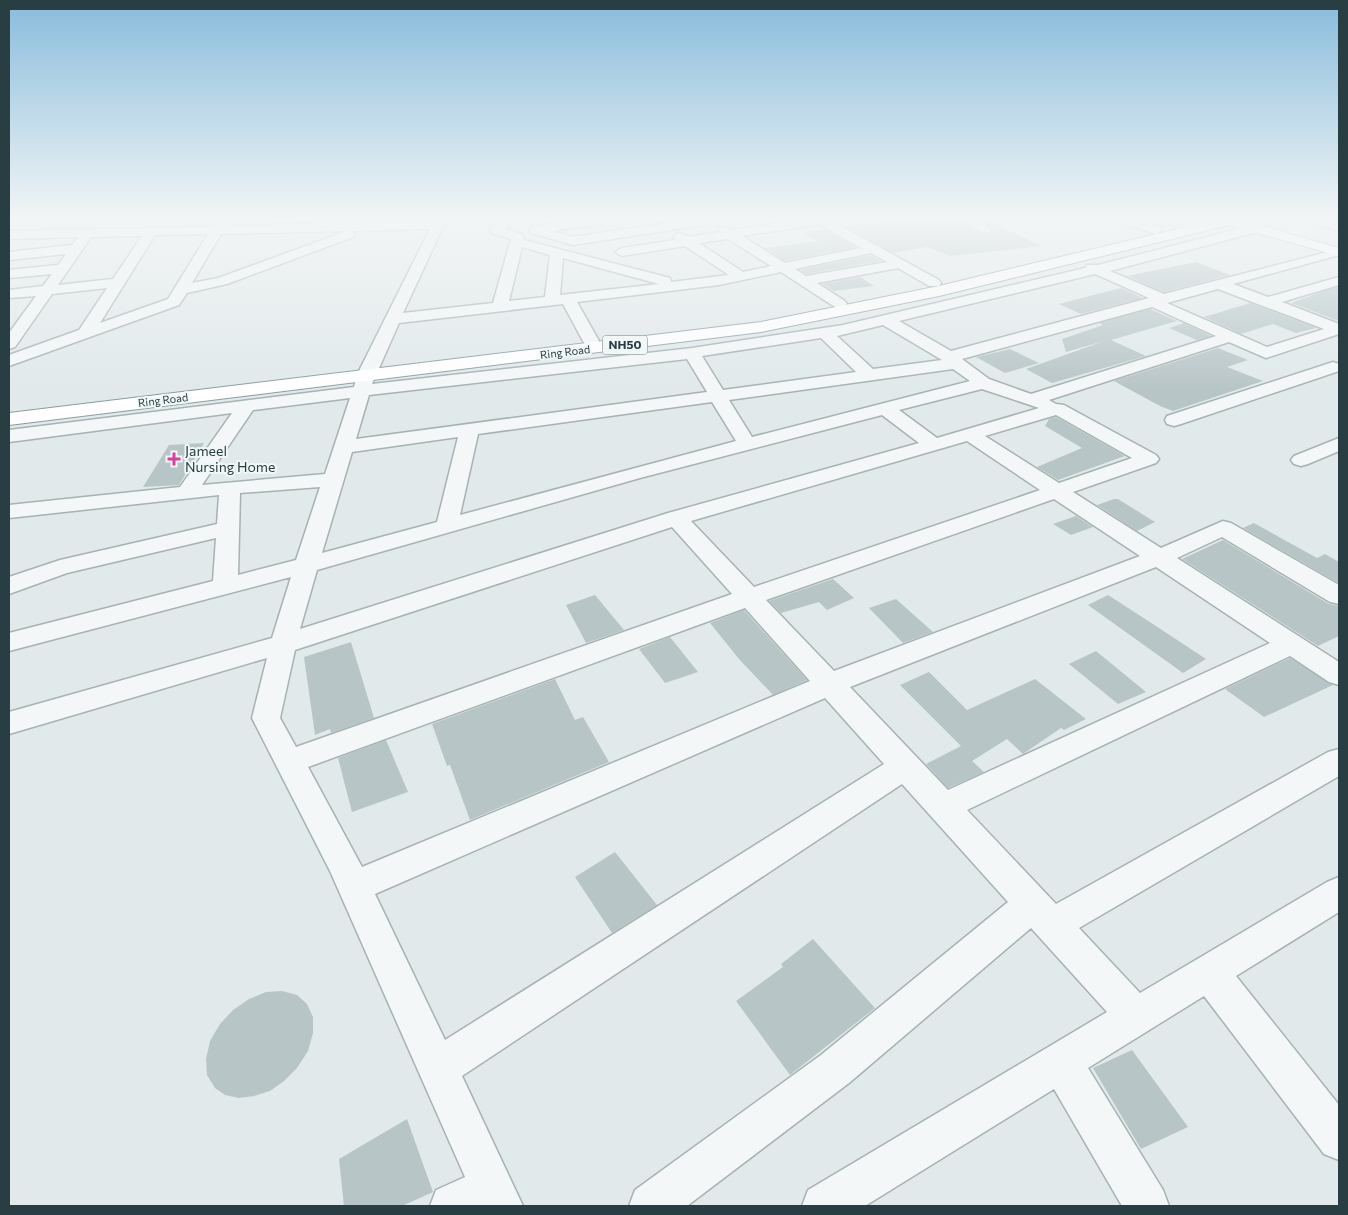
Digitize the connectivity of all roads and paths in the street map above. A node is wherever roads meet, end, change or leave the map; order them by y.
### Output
1 (56, 277) edge
2 (122, 277) edge
3 (189, 277) edge
4 (233, 277) edge
5 (414, 277) edge
6 (507, 277) edge
7 (558, 277) edge
8 (647, 277) edge
9 (735, 277) edge
10 (797, 277) edge
11 (828, 277) edge
12 (923, 277) edge
13 (960, 277) edge
14 (997, 277) edge
15 (1068, 277) edge
16 (1110, 277) edge
17 (1246, 277) edge
18 (804, 281) junction
19 (1339, 281) edge
20 (118, 283) junction
21 (934, 283) junction
22 (1219, 284) junction
23 (679, 285) junction
24 (46, 290) junction
25 (181, 290) junction
26 (9, 294) edge
27 (559, 299) junction
28 (1158, 300) junction
29 (1268, 302) junction
30 (840, 304) junction
31 (500, 306) junction
32 (30, 313) junction
33 (9, 316) edge
34 (393, 319) junction
35 (885, 320) junction
36 (1339, 329) edge
37 (825, 332) junction
38 (85, 334) junction
39 (1230, 337) junction
40 (591, 341) junction
41 (9, 344) edge
42 (692, 353) junction
43 (1297, 354) junction
44 (953, 360) junction
45 (9, 361) edge
46 (1337, 366) edge
47 (869, 375) junction
48 (366, 378) junction
49 (983, 382) junction
50 (718, 396) junction
51 (1032, 400) junction
52 (247, 406) junction
53 (884, 408) junction
54 (1058, 409) junction
55 (9, 410) edge
56 (9, 419) edge
57 (1174, 420) dead end
58 (469, 430) junction
59 (968, 434) junction
60 (9, 436) edge
61 (748, 444) junction
62 (933, 444) junction
63 (1339, 444) edge
64 (344, 447) junction
65 (1301, 460) dead end
66 (333, 480) junction
67 (230, 488) junction
68 (1054, 492) junction
69 (186, 493) junction
70 (9, 511) edge
71 (676, 518) junction
72 (447, 526) junction
73 (228, 528) junction
74 (1158, 558) junction
75 (306, 565) junction
76 (9, 586) edge
77 (225, 586) junction
78 (1339, 596) edge
79 (750, 597) junction
80 (9, 642) edge
81 (283, 644) junction
82 (1291, 644) junction
83 (1339, 675) edge
84 (830, 684) junction
85 (9, 723) edge
86 (1339, 761) edge
87 (288, 762) junction
88 (905, 766) junction
89 (943, 807) junction
90 (354, 887) junction
91 (1339, 893) edge
92 (1042, 914) junction
93 (1209, 972) junction
94 (1136, 1016) junction
95 (1061, 1062) junction
96 (438, 1068) junction
97 (1339, 1138) edge
98 (864, 1193) edge
99 (496, 1197) edge
100 (452, 1206) edge
101 (651, 1206) edge
102 (824, 1206) edge
103 (1147, 1206) edge

1 - 24 street
2 - 20 street
3 - 25 street
4 - 25 street
5 - 34 street
6 - 31 street
7 - 27 street
8 - 23 street
9 - 23 street
10 - 18 street
11 - 18 street
12 - 21 street
13 - 21 main road, Ring Road / NH50
14 - 48 main road, Ring Road / NH50
15 - 35 street
16 - 28 street
17 - 22 street
18 - 30 street
19 - 29 street
20 - 24 street
20 - 38 street
21 - 30 main road, Ring Road / NH50
22 - 28 street
22 - 29 street
23 - 27 street
24 - 26 street
24 - 32 street
25 - 38 street
27 - 31 street
27 - 40 street
28 - 39 street
28 - 44 street
29 - 36 street
30 - 40 main road, Ring Road / NH50
31 - 34 street
32 - 33 street
32 - 41 street
34 - 48 street
35 - 37 street
35 - 44 street
36 - 43 street
37 - 42 street
37 - 47 street
38 - 45 street
39 - 43 street
39 - 51 street
40 - 48 main road, Ring Road / NH50
42 - 48 street
42 - 50 street
43 - 46 street
44 - 47 street
44 - 49 street
46 - 57 street
47 - 50 street
48 - 52 street
48 - 55 main road, Ring Road / NH50
48 - 56 main road, Ring Road / NH50
48 - 64 street
49 - 51 street
49 - 53 street
50 - 58 street
50 - 61 street
51 - 54 street
52 - 60 street
52 - 69 street
53 - 61 street
53 - 62 street
54 - 59 street
54 - 68 street
58 - 64 street
58 - 72 street
59 - 62 street
59 - 68 street
61 - 72 street
62 - 71 street
63 - 65 street
64 - 66 street
66 - 67 street
66 - 75 street
67 - 69 street
67 - 73 street
68 - 74 street
68 - 79 street
69 - 70 street
71 - 79 street
71 - 81 street
72 - 75 street
73 - 76 street
73 - 77 street
74 - 78 street
74 - 82 street
74 - 84 street
75 - 77 street
75 - 81 street
77 - 80 street
79 - 84 street
79 - 87 street
81 - 85 street
81 - 87 street
82 - 83 street
82 - 89 street
84 - 88 street
84 - 90 street
86 - 92 street
87 - 90 street
88 - 89 street
88 - 96 street
89 - 92 street
90 - 96 street
91 - 93 street
92 - 94 street
92 - 101 street
93 - 94 street
93 - 97 street
94 - 95 street
95 - 98 street
95 - 103 street
96 - 99 street
98 - 102 street
99 - 100 street

